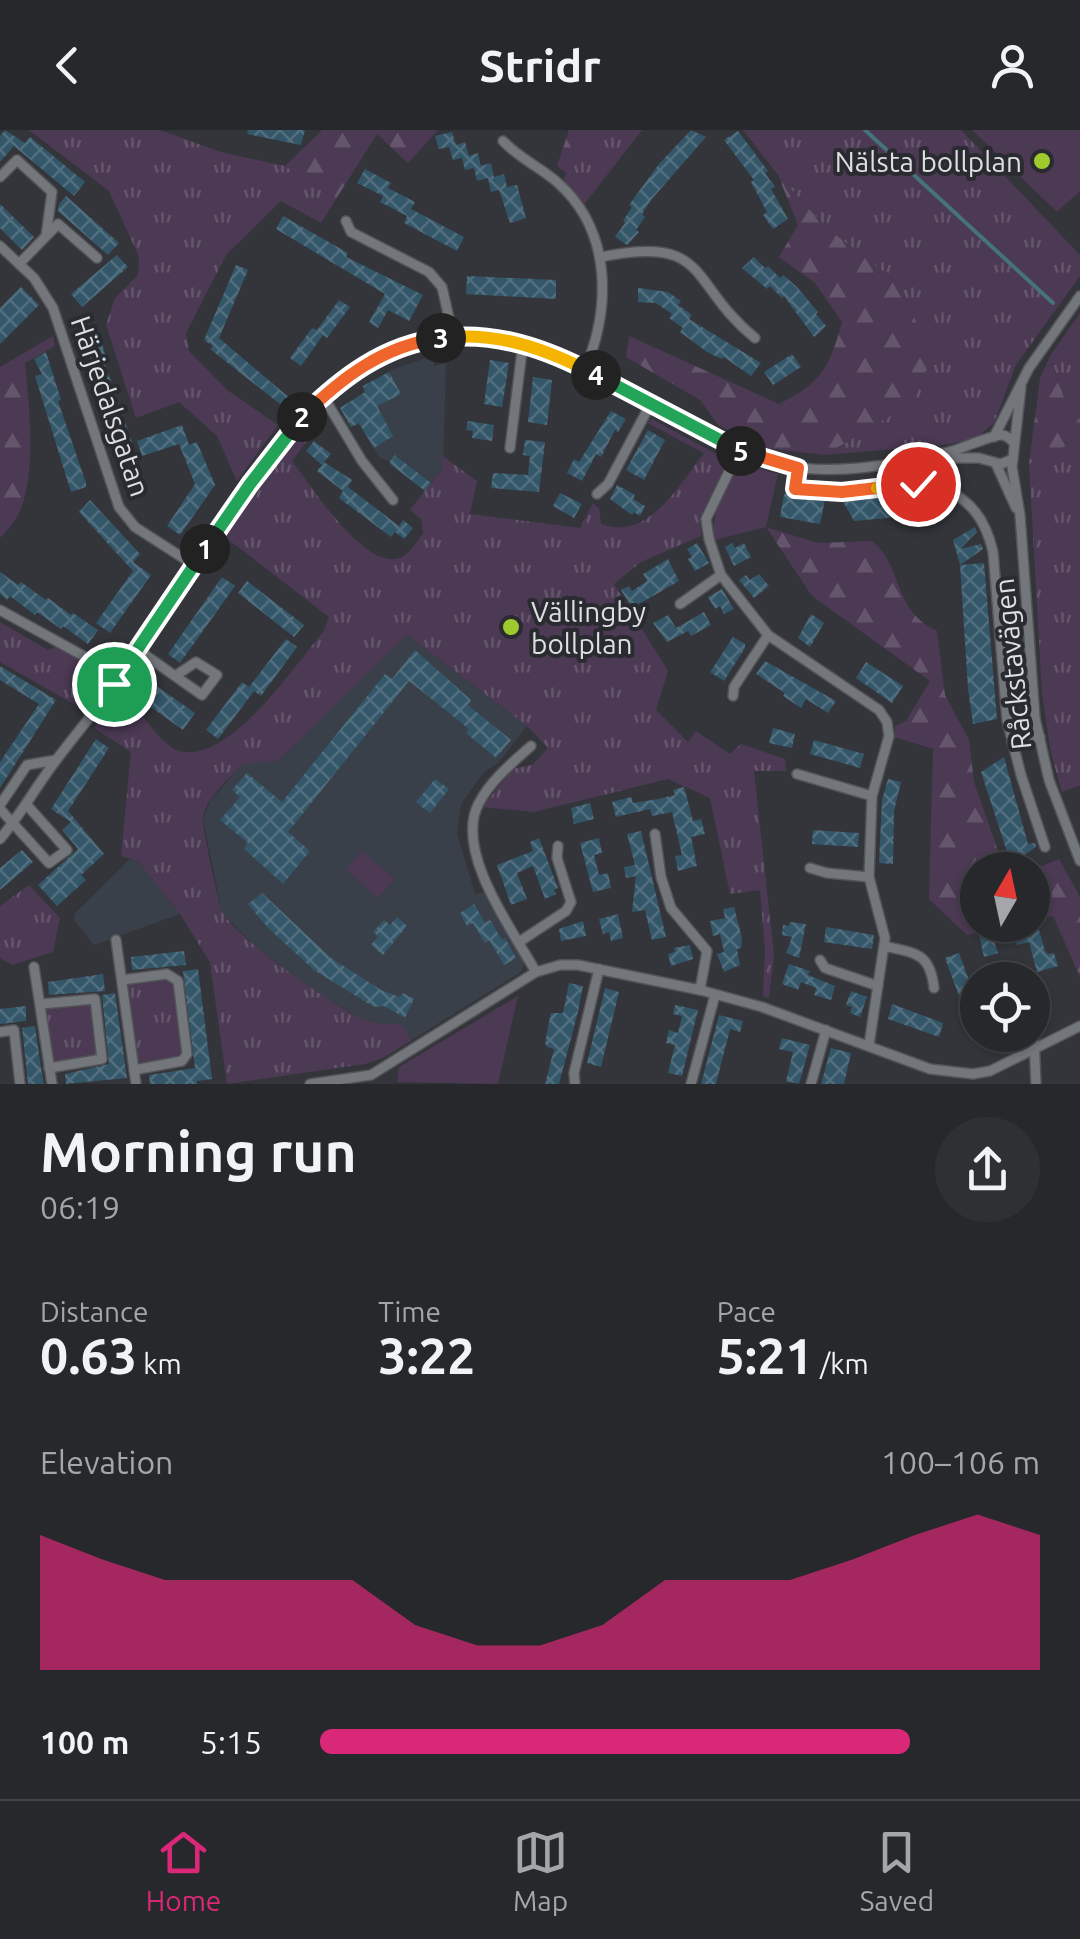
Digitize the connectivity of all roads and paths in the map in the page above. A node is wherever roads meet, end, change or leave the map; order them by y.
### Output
1 (504, 141) dead end
2 (0, 177) edge
3 (346, 221) dead end
4 (46, 236) junction
5 (0, 246) edge
6 (601, 257) junction
7 (96, 258) dead end
8 (19, 264) junction
9 (1080, 296) edge
10 (453, 336) junction
11 (755, 338) dead end
12 (523, 343) junction
13 (586, 370) junction
14 (1020, 387) junction
15 (323, 396) junction
16 (650, 405) junction
17 (992, 438) junction
18 (1014, 443) junction
19 (510, 448) dead end
20 (739, 451) junction
21 (927, 458) junction
22 (1013, 458) junction
23 (994, 463) junction
24 (798, 468) junction
25 (597, 494) dead end
26 (393, 500) dead end
27 (1020, 515) junction
28 (194, 565) junction
29 (721, 575) junction
30 (680, 604) dead end
31 (0, 610) edge
32 (768, 635) junction
33 (138, 650) junction
34 (120, 676) junction
35 (175, 676) dead end
36 (733, 696) dead end
37 (1040, 737) junction
38 (1012, 742) junction
39 (531, 746) dead end
40 (56, 760) junction
41 (796, 774) dead end
42 (872, 796) junction
43 (26, 804) junction
44 (0, 807) edge
45 (12, 824) junction
46 (655, 834) dead end
47 (0, 839) edge
48 (558, 846) dead end
49 (1045, 847) dead end
50 (1080, 861) edge
51 (810, 868) dead end
52 (869, 877) junction
53 (116, 940) dead end
54 (518, 942) junction
55 (884, 946) junction
56 (820, 960) dead end
57 (34, 967) dead end
58 (599, 969) junction
59 (536, 972) junction
60 (122, 980) junction
61 (878, 986) junction
62 (934, 988) dead end
63 (700, 990) junction
64 (715, 995) junction
65 (41, 1004) junction
66 (1080, 1026) edge
67 (826, 1030) junction
68 (0, 1032) edge
69 (1050, 1042) edge
70 (869, 1044) junction
71 (1031, 1052) edge
72 (1035, 1052) edge
73 (50, 1068) junction
74 (930, 1069) junction
75 (134, 1070) junction
76 (370, 1075) junction
77 (20, 1084) edge
78 (52, 1084) edge
79 (136, 1084) edge
80 (310, 1084) edge
81 (382, 1084) edge
82 (576, 1084) edge
83 (692, 1084) edge
84 (811, 1084) edge
85 (927, 1084) edge
86 (1036, 1084) edge

1 - 6 street
2 - 4 street
3 - 10 street
4 - 7 street
4 - 8 street
5 - 8 street, Härjedalsgatan
6 - 11 street
6 - 13 street
8 - 28 street, Härjedalsgatan
9 - 14 street
10 - 12 street
10 - 15 street
12 - 13 street
12 - 19 street
13 - 16 street
14 - 17 street
14 - 18 street
15 - 26 street
15 - 28 street
16 - 20 street
16 - 25 street
17 - 18 street
17 - 21 street
17 - 23 street
18 - 22 street
20 - 24 street
20 - 29 street
21 - 23 street
21 - 24 street
22 - 23 street
22 - 27 street, Råckstavägen
23 - 27 street, Råckstavägen
24 - 38 street
27 - 37 street, Råckstavägen
28 - 33 street
29 - 30 street
29 - 32 street
31 - 34 street
32 - 36 street
32 - 42 street
33 - 34 street
33 - 35 street
34 - 40 street
37 - 38 street
37 - 50 street, Råckstavägen
38 - 49 street
39 - 54 street
40 - 43 street
40 - 44 street
41 - 42 street
42 - 52 street
43 - 45 street
43 - 45 street
44 - 45 street
45 - 47 street
46 - 63 street
48 - 54 street
51 - 52 street
52 - 55 street
53 - 60 street
54 - 59 street
55 - 61 street
55 - 62 street
56 - 61 street
57 - 65 street
58 - 59 street
58 - 63 street
58 - 82 street
59 - 76 street
60 - 75 street
60 - 75 street
61 - 70 street
63 - 64 street
64 - 67 street
64 - 83 street
65 - 73 street
65 - 73 street
66 - 69 street
67 - 70 street
67 - 84 street
68 - 77 street
70 - 74 street
71 - 74 street
72 - 86 street
73 - 78 street
74 - 85 street
75 - 79 street
76 - 80 street
76 - 81 street

